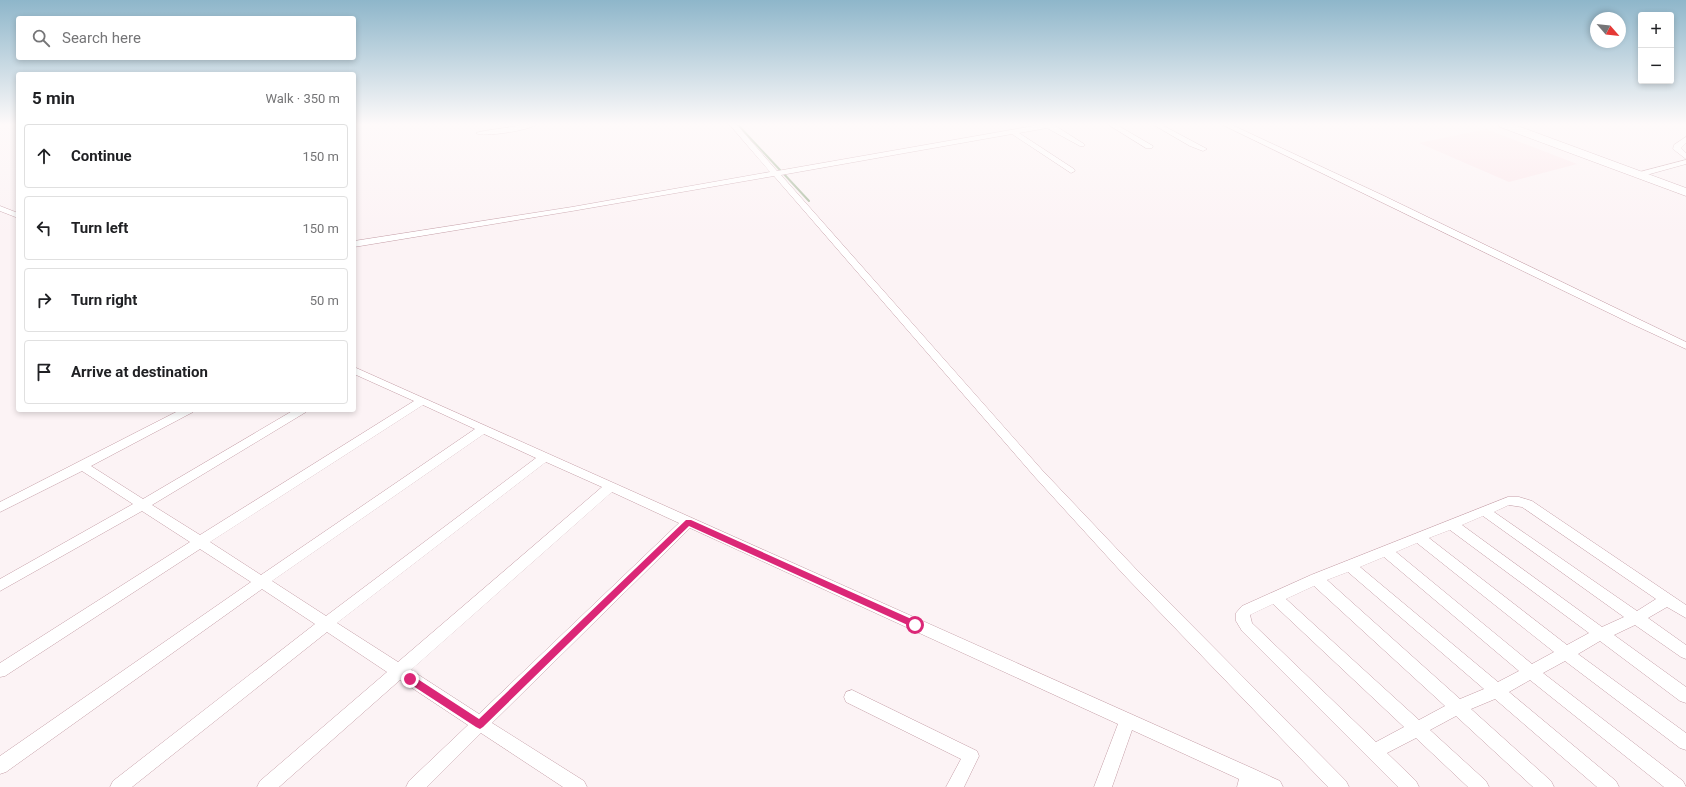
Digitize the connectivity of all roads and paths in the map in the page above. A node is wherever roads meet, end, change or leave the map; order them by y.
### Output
1 (766, 162) edge
2 (836, 162) edge
3 (1059, 162) edge
4 (1304, 162) edge
5 (1603, 162) edge
6 (1686, 162) edge
7 (1071, 170) dead end
8 (775, 172) junction
9 (1639, 175) junction
10 (1686, 192) edge
11 (0, 208) edge
12 (16, 215) edge
13 (356, 244) edge
14 (1686, 346) edge
15 (357, 374) edge
16 (422, 401) junction
17 (185, 412) edge
18 (299, 412) edge
19 (483, 429) junction
20 (545, 457) junction
21 (83, 466) junction
22 (610, 487) junction
23 (142, 505) junction
24 (0, 508) edge
25 (1484, 511) junction
26 (688, 522) junction
27 (1451, 524) junction
28 (1419, 538) junction
29 (200, 542) junction
30 (1386, 551) junction
31 (1350, 566) junction
32 (1316, 579) junction
33 (261, 582) junction
34 (0, 586) edge
35 (1276, 598) junction
36 (1668, 600) junction
37 (1686, 612) edge
38 (1636, 618) junction
39 (326, 624) junction
40 (1601, 634) junction
41 (1566, 653) junction
42 (1686, 653) edge
43 (0, 671) edge
44 (398, 672) junction
45 (1531, 672) junction
46 (1496, 690) junction
47 (1686, 696) edge
48 (852, 697) dead end
49 (1457, 708) junction
50 (1127, 721) junction
51 (480, 724) junction
52 (1417, 730) junction
53 (1686, 744) edge
54 (1373, 752) junction
55 (0, 766) edge
56 (1247, 781) edge
57 (119, 787) edge
58 (266, 787) edge
59 (415, 787) edge
60 (578, 787) edge
61 (955, 787) edge
62 (1103, 787) edge
63 (1274, 787) edge
64 (1340, 787) edge
65 (1410, 787) edge
66 (1480, 787) edge
67 (1545, 787) edge
68 (1610, 787) edge
69 (1677, 787) edge

1 - 8 street
2 - 8 street
3 - 7 street
4 - 14 street
5 - 9 highway
6 - 9 street
8 - 13 street
8 - 64 street
9 - 10 highway
11 - 12 street
15 - 16 street
16 - 19 street
16 - 29 street
17 - 21 street
18 - 23 street
19 - 20 street
19 - 33 street
20 - 22 street
20 - 39 street
21 - 23 street
21 - 24 street
22 - 26 street
22 - 44 street
23 - 29 street
23 - 34 street
25 - 27 street
25 - 36 street
25 - 38 street
26 - 50 street
26 - 51 street
27 - 28 street
27 - 40 street
28 - 30 street
28 - 41 street
29 - 33 street
29 - 43 street
30 - 31 street
30 - 45 street
31 - 32 street
31 - 46 street
32 - 35 street
32 - 49 street
33 - 39 street
33 - 55 street
35 - 52 street
35 - 54 street
36 - 37 street
36 - 38 street
38 - 40 street
38 - 42 street
39 - 44 street
39 - 57 street
40 - 41 street
40 - 47 street
41 - 45 street
41 - 53 street
44 - 51 street
44 - 58 street
45 - 46 street
45 - 69 street
46 - 49 street
46 - 68 street
48 - 61 street
49 - 52 street
49 - 67 street
50 - 56 street
50 - 62 street
51 - 59 street
51 - 60 street
52 - 54 street
52 - 66 street
54 - 65 street
56 - 63 street

